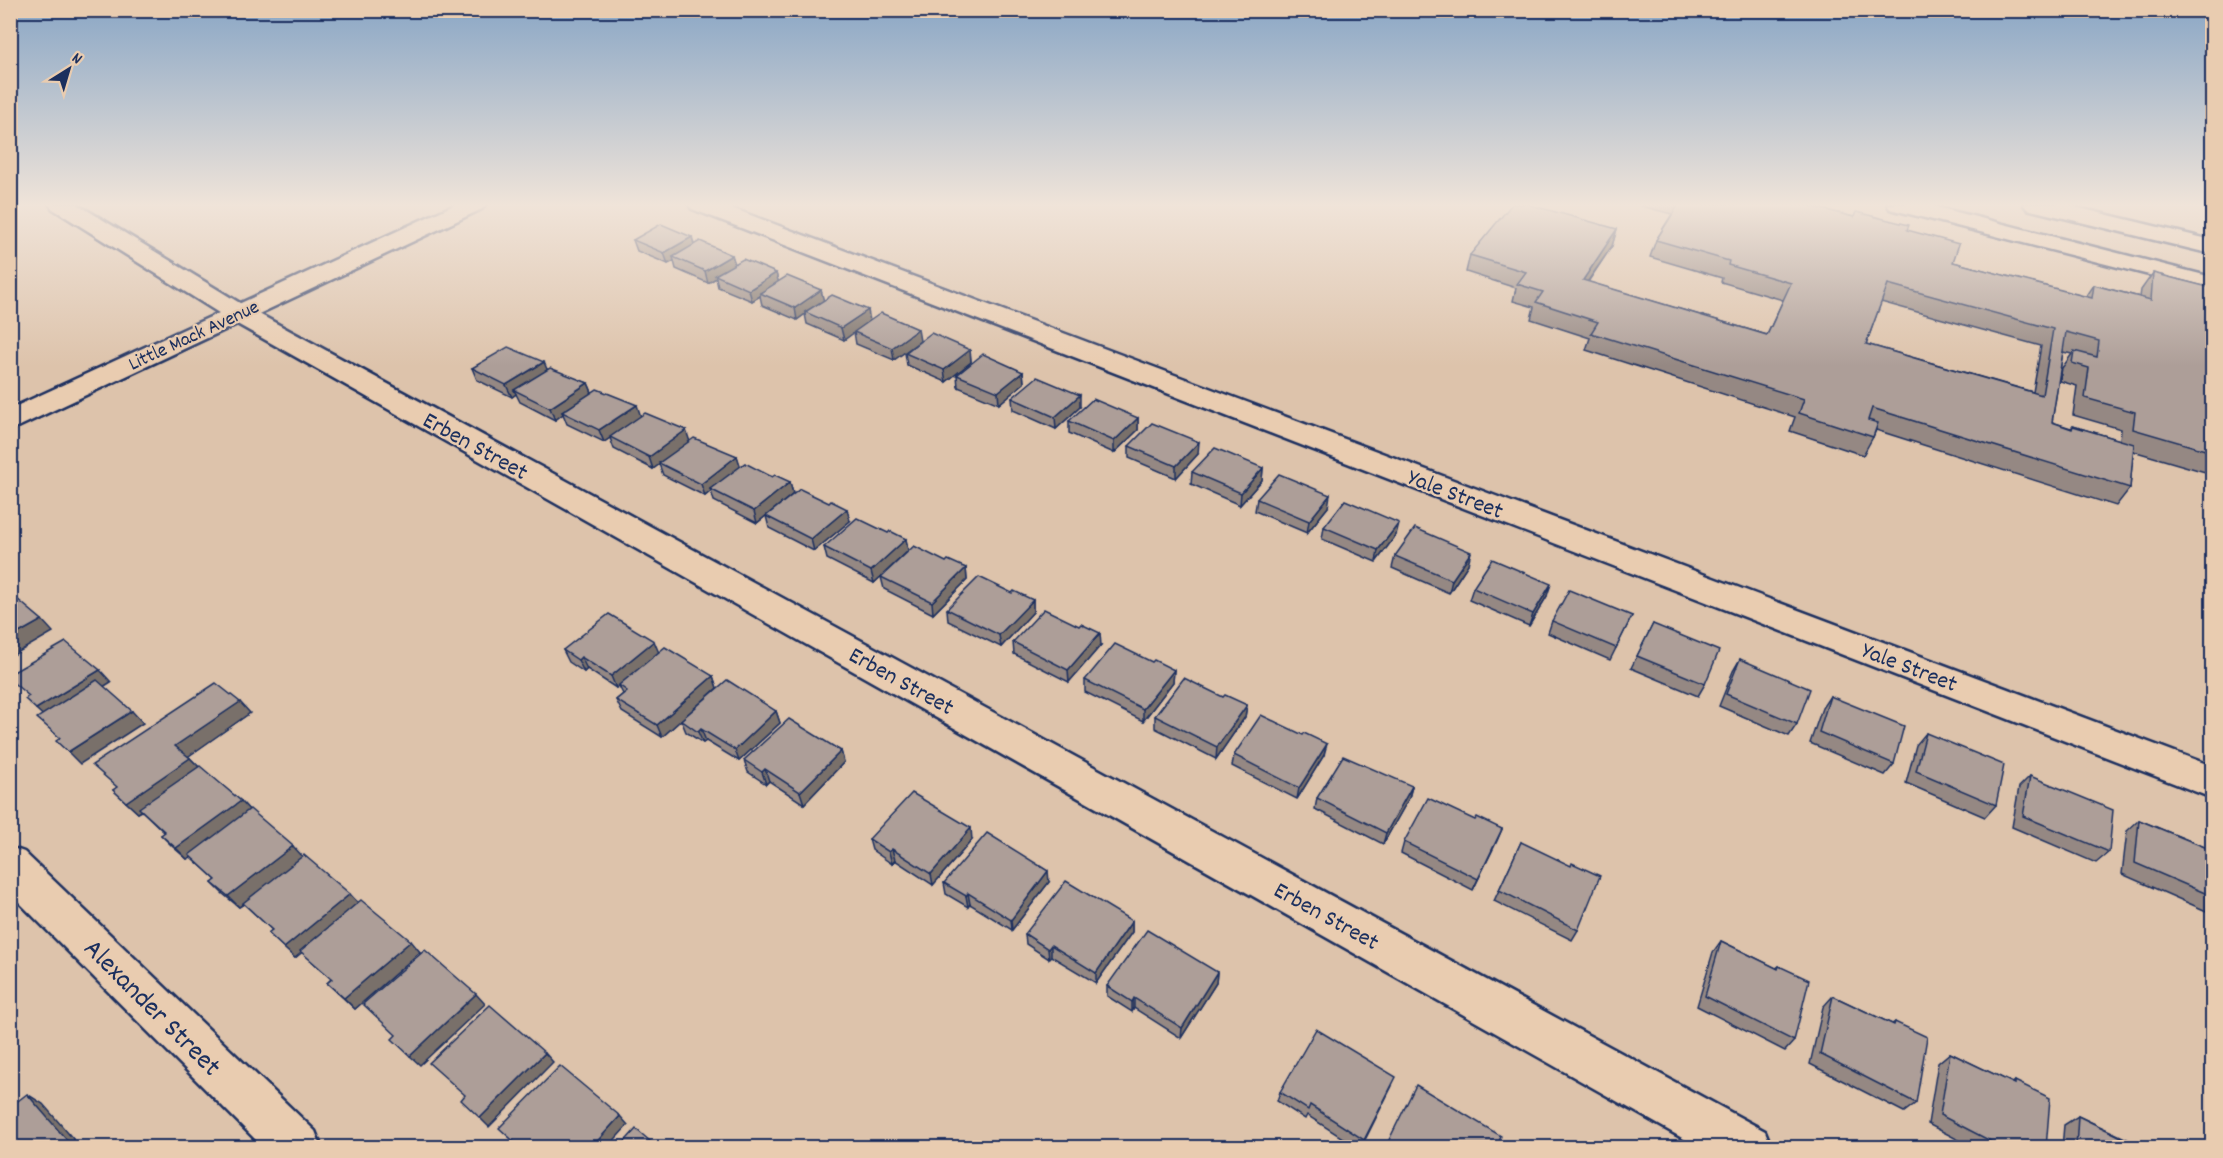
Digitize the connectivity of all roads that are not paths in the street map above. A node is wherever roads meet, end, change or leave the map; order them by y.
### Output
1 (148, 258) edge
2 (359, 258) edge
3 (841, 258) edge
4 (2112, 258) edge
5 (2212, 284) edge
6 (239, 314) junction
7 (10, 420) edge
8 (2212, 782) edge
9 (10, 865) edge
10 (298, 1148) edge
11 (1748, 1148) edge

1 - 6 street, Erben Street
2 - 6 street, Little Mack Avenue
3 - 8 street, Yale Street
4 - 5 street
6 - 7 street, Little Mack Avenue
6 - 11 street, Erben Street
9 - 10 street, Alexander Street

